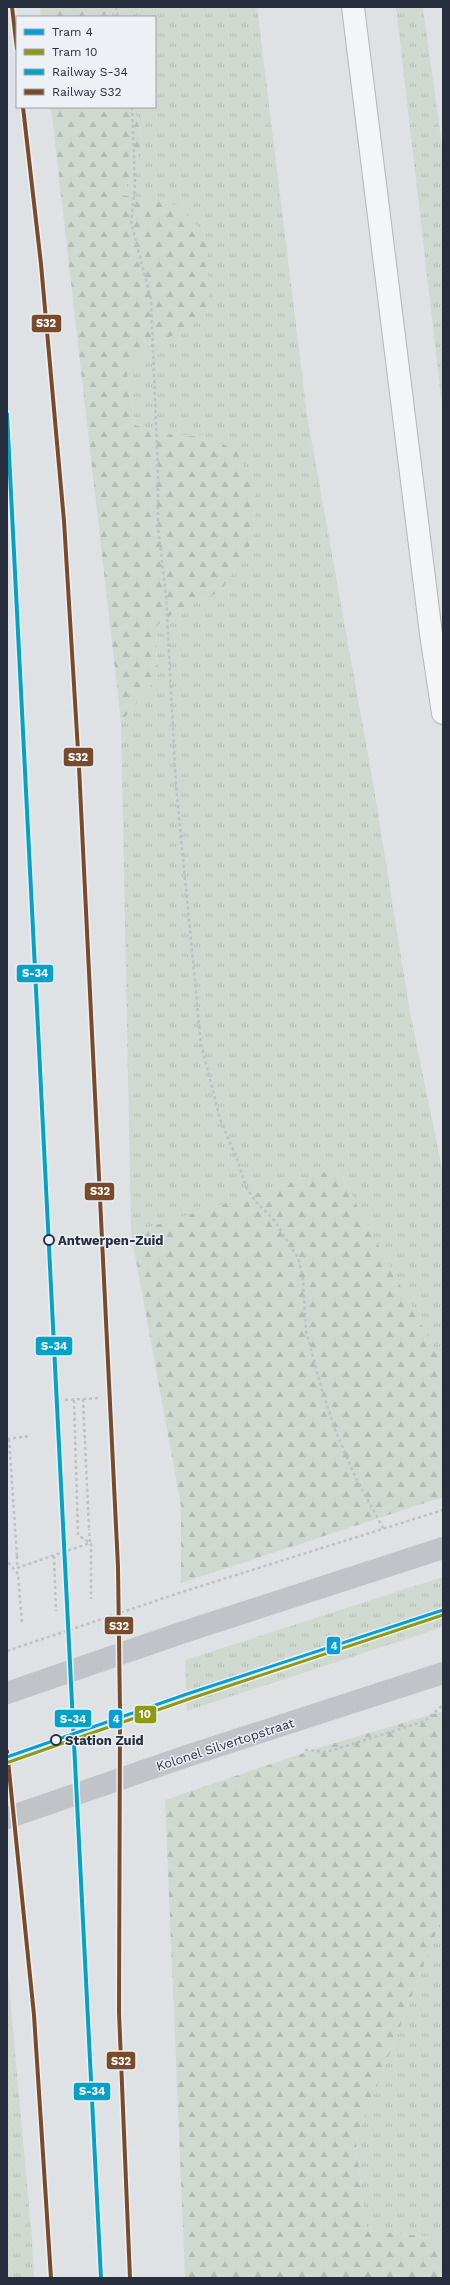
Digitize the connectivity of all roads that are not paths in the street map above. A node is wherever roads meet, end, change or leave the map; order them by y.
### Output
1 (353, 7) edge
2 (443, 713) edge
3 (443, 1548) edge
4 (443, 1673) edge
5 (7, 1693) edge
6 (7, 1818) edge

1 - 2 highway
3 - 5 main road
4 - 6 main road, Kolonel Silvertopstraat

